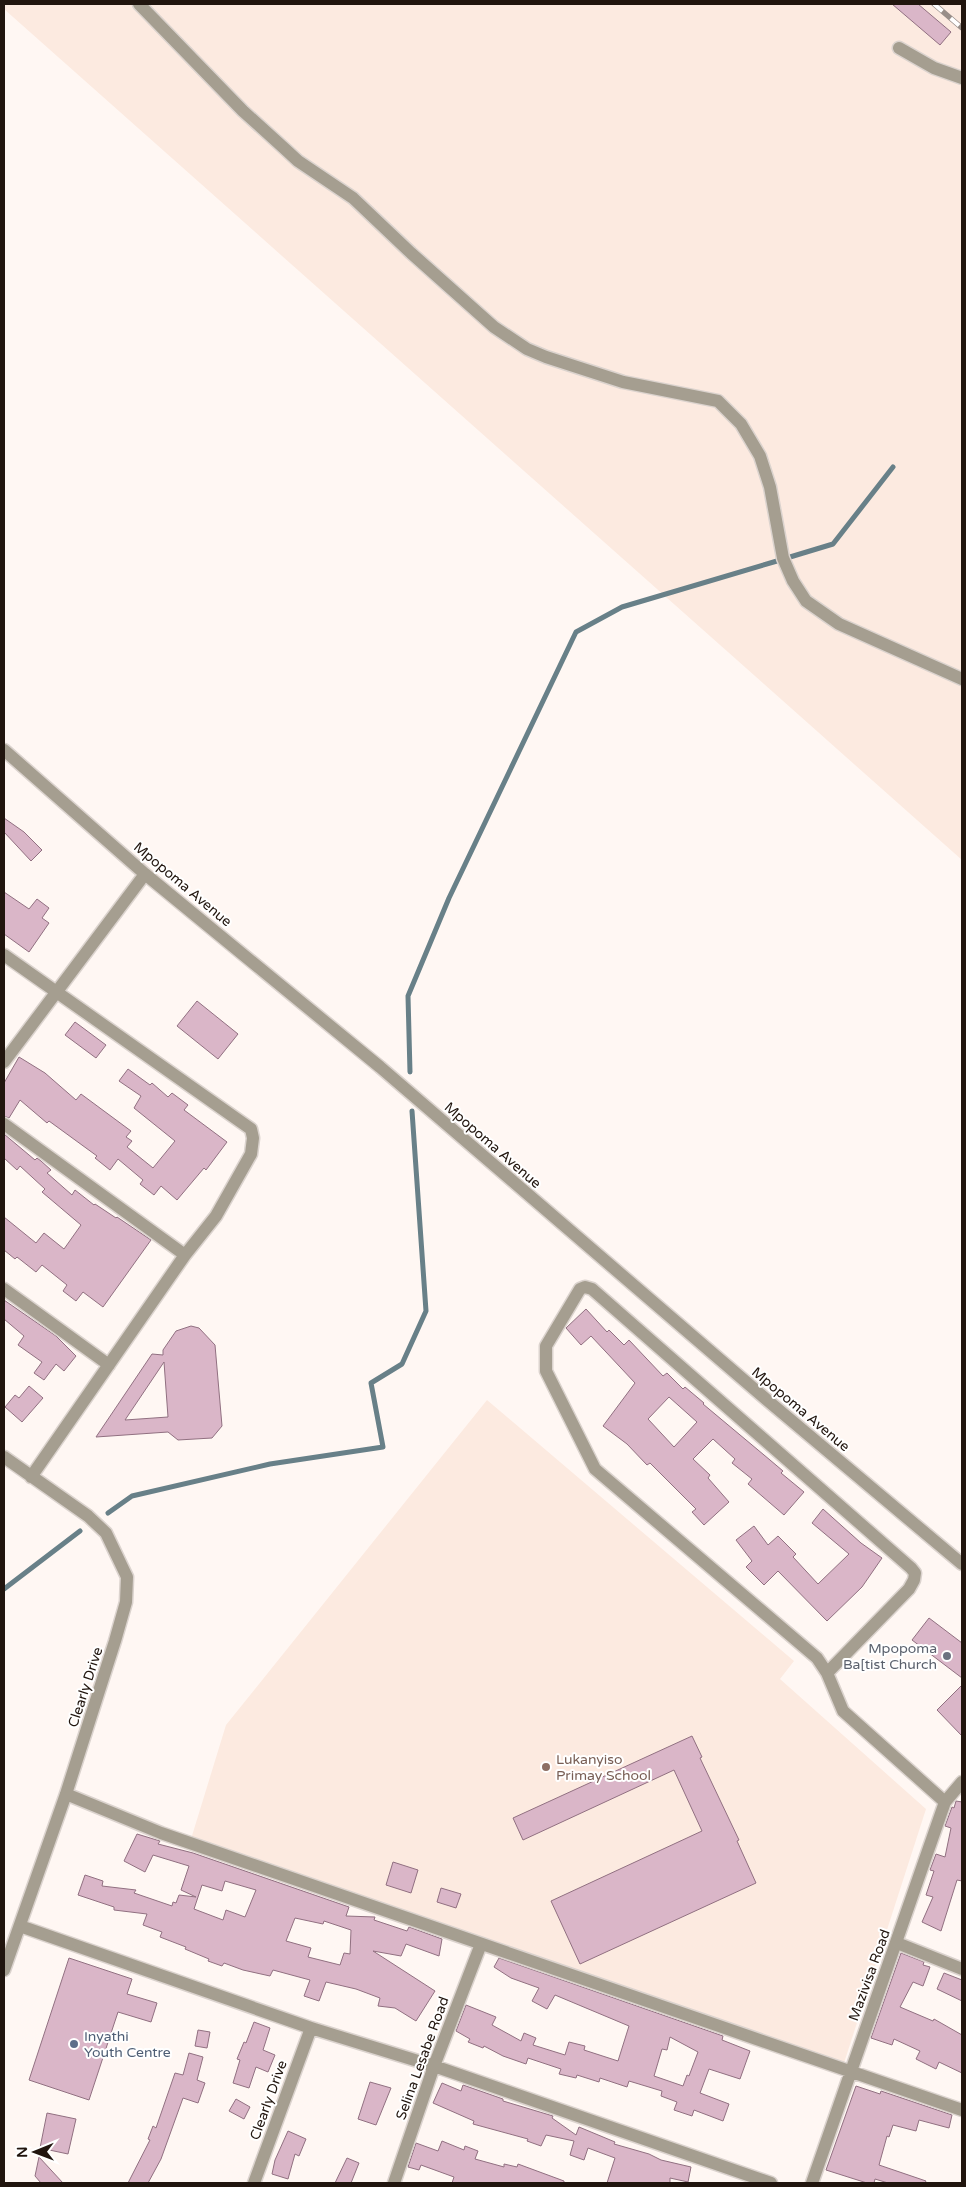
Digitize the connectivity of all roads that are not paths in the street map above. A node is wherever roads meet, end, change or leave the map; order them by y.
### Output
1 (139, 4) edge
2 (899, 48) dead end
3 (962, 78) edge
4 (962, 679) edge
5 (4, 750) edge
6 (146, 874) junction
7 (4, 955) edge
8 (55, 992) junction
9 (4, 1062) edge
10 (4, 1124) edge
11 (185, 1255) junction
12 (4, 1289) edge
13 (109, 1365) junction
14 (4, 1457) edge
15 (30, 1477) junction
16 (962, 1564) edge
17 (827, 1673) junction
18 (962, 1782) edge
19 (66, 1794) junction
20 (945, 1802) junction
21 (20, 1926) junction
22 (897, 1943) junction
23 (481, 1944) junction
24 (962, 1969) edge
25 (4, 1970) edge
26 (311, 2028) junction
27 (434, 2066) junction
28 (850, 2072) junction
29 (962, 2110) edge
30 (254, 2183) edge
31 (394, 2183) edge
32 (771, 2183) edge
33 (812, 2183) edge

1 - 4 street
2 - 3 street
5 - 6 street, Mpopoma Avenue
6 - 8 street
6 - 16 street, Mpopoma Avenue
7 - 8 street
8 - 9 street
8 - 11 street
10 - 11 street
11 - 13 street
12 - 13 street
13 - 15 street
14 - 15 street, Clearly Drive
15 - 19 street, Clearly Drive
17 - 17 street
17 - 20 street
18 - 20 street, Mazivisa Road
19 - 21 street, Clearly Drive
19 - 23 street
20 - 22 street, Mazivisa Road
21 - 25 street, Clearly Drive
21 - 26 street
22 - 24 street
22 - 28 street, Mazivisa Road
23 - 27 street, Selina Lesabe Road
23 - 28 street
26 - 27 street
26 - 30 street, Clearly Drive
27 - 31 street, Selina Lesabe Road
27 - 32 street
28 - 29 street
28 - 33 street, Mazivisa Road

